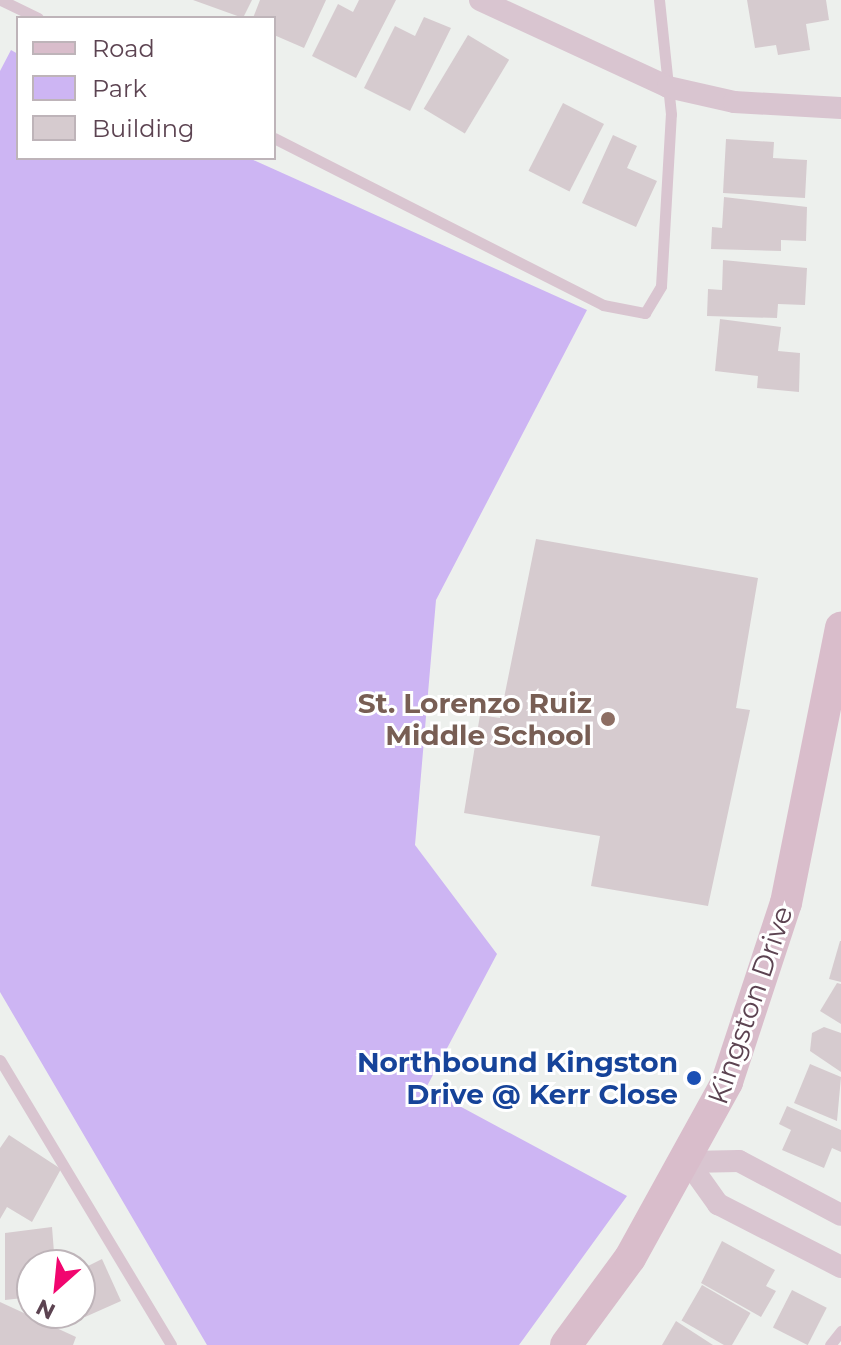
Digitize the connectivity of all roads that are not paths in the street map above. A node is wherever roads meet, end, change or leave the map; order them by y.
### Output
1 (480, 0) edge
2 (659, 0) edge
3 (1, 2) edge
4 (33, 16) edge
5 (668, 87) junction
6 (841, 108) edge
7 (276, 139) edge
8 (841, 627) edge
9 (0, 1060) edge
10 (688, 1162) junction
11 (841, 1215) edge
12 (841, 1267) edge
13 (841, 1331) edge
14 (171, 1345) edge
15 (566, 1345) edge
16 (830, 1345) edge

1 - 5 street
2 - 5 lane
3 - 4 lane
5 - 6 street
5 - 7 lane
8 - 10 street, Kingston Drive
9 - 14 lane
10 - 11 street
10 - 12 street
10 - 15 street, Kingston Drive
13 - 16 lane

